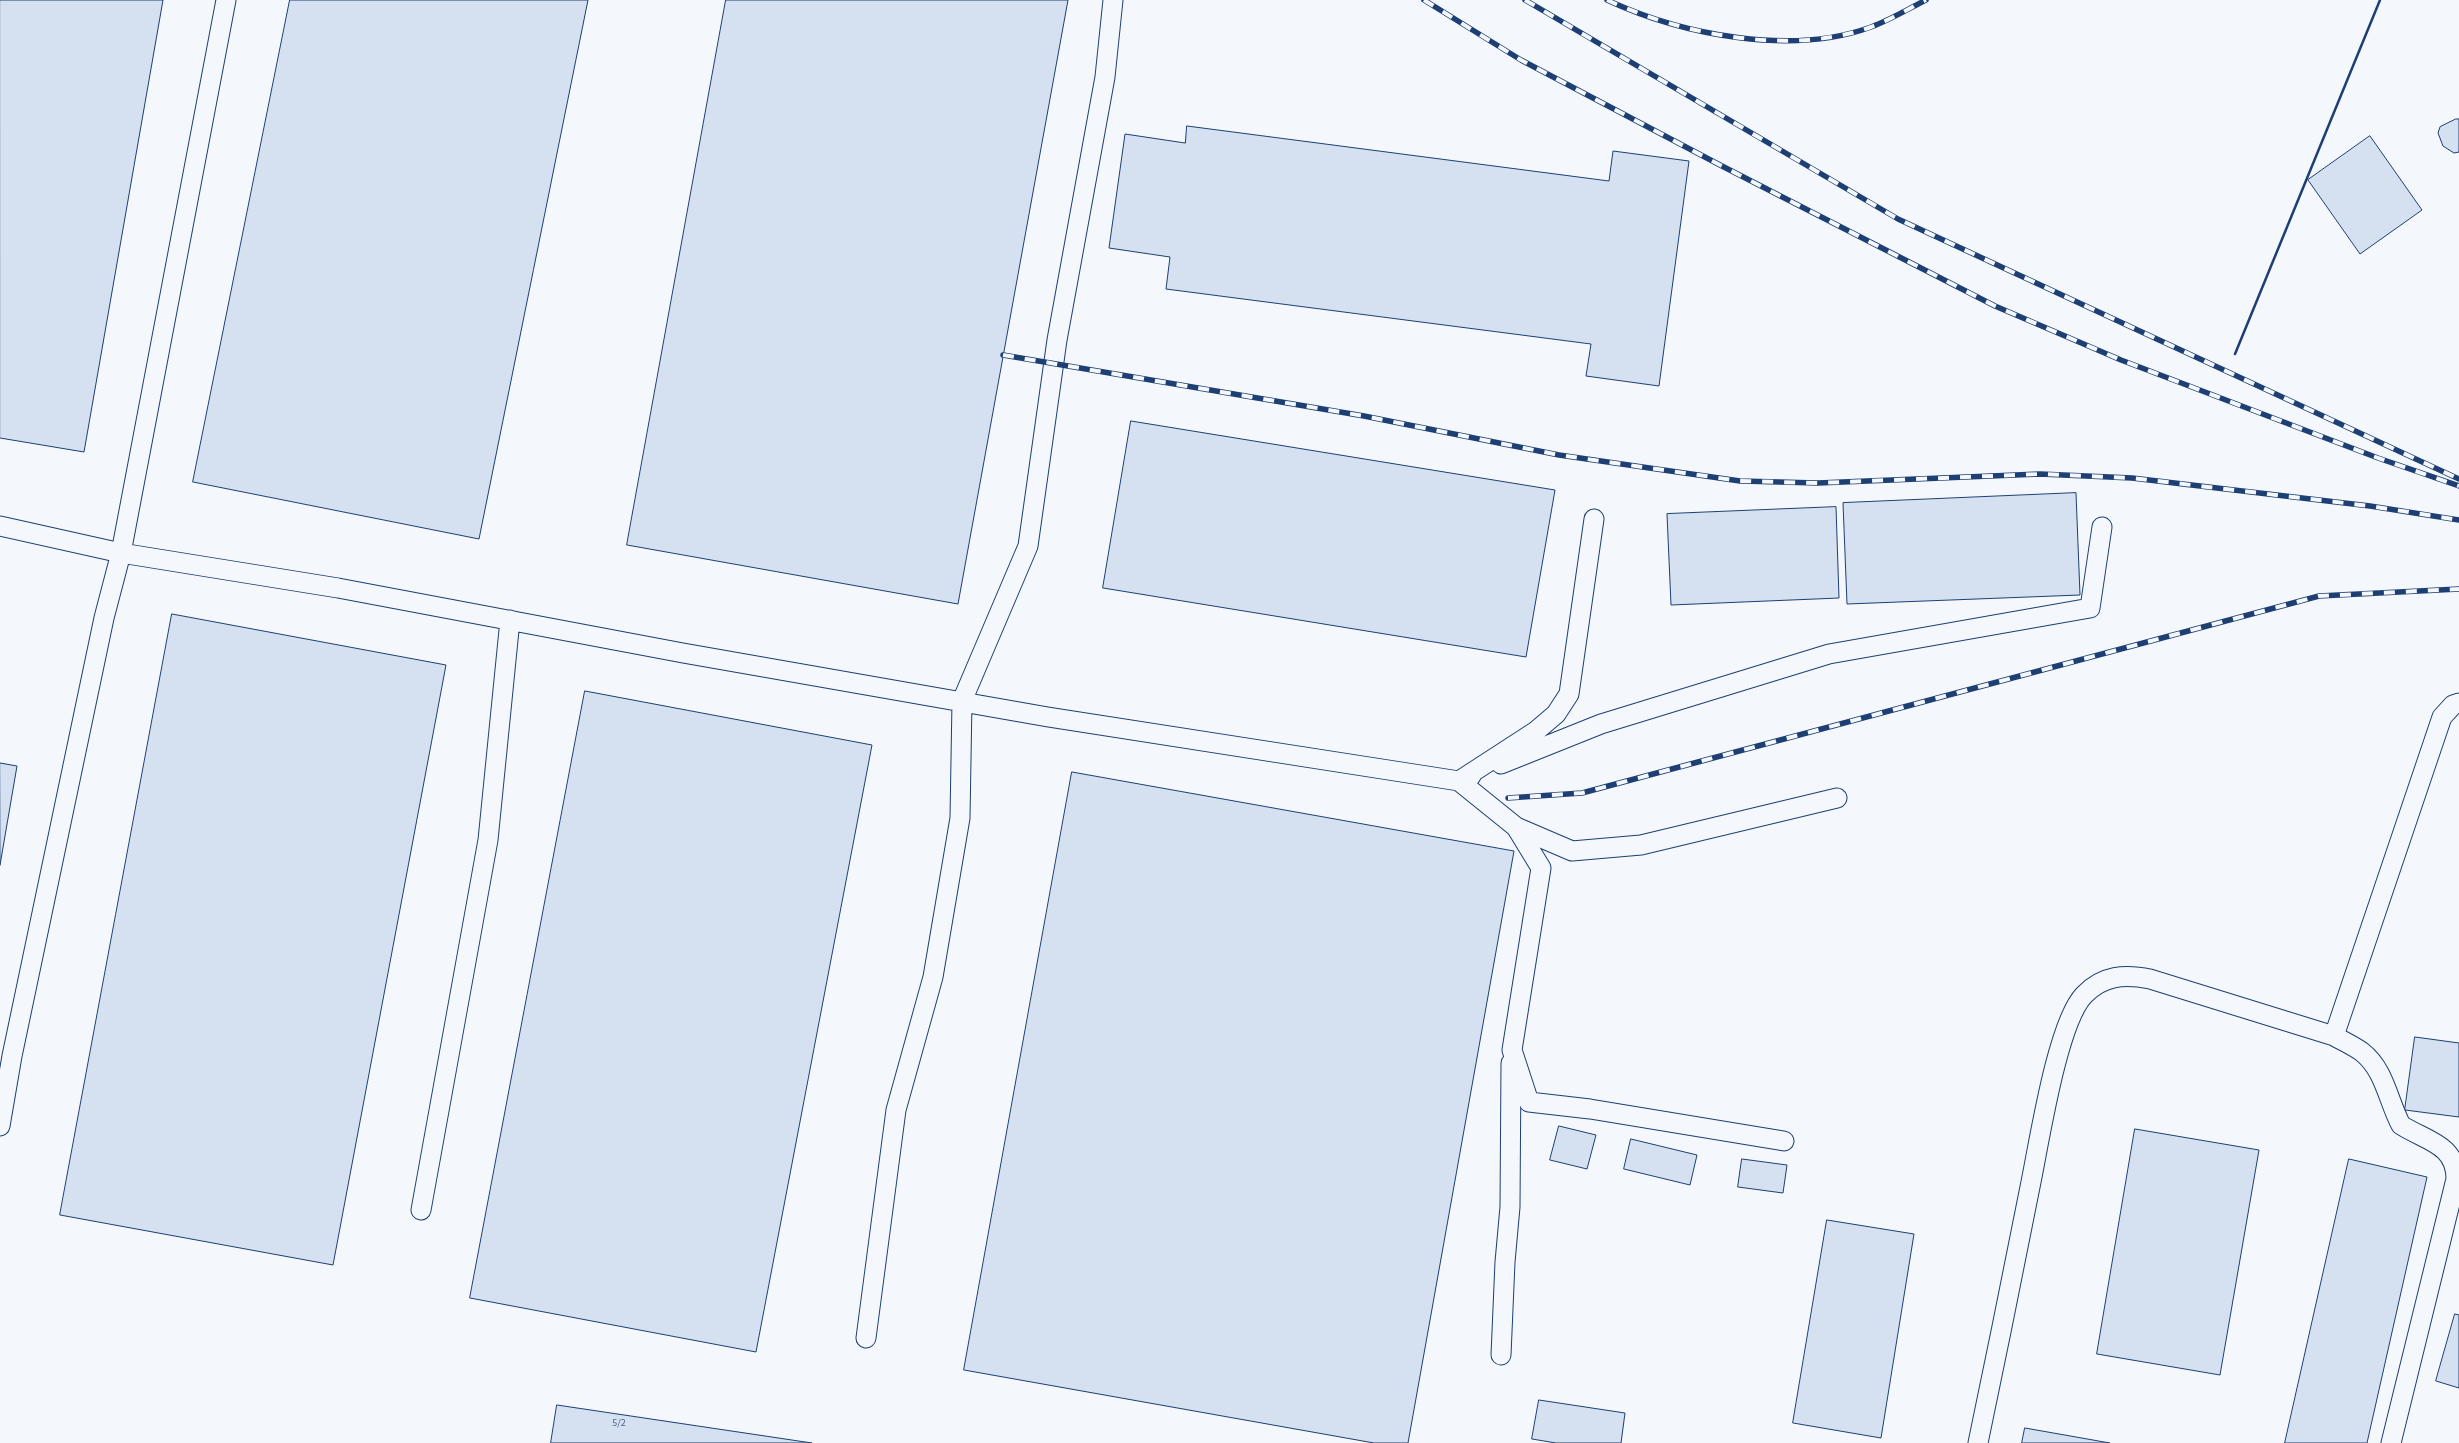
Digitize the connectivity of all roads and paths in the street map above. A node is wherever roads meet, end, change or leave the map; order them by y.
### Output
1 (226, 0) edge
2 (1113, 0) edge
3 (1594, 519) dead end
4 (0, 526) edge
5 (2102, 527) dead end
6 (121, 553) junction
7 (510, 620) junction
8 (962, 702) junction
9 (2459, 702) edge
10 (1459, 781) junction
11 (1836, 798) dead end
12 (1516, 827) junction
13 (2334, 1036) junction
14 (1512, 1050) junction
15 (6, 1054) edge
16 (0, 1126) edge
17 (1784, 1141) dead end
18 (421, 1210) dead end
19 (866, 1338) dead end
20 (1501, 1355) dead end
21 (1978, 1443) edge
22 (2391, 1443) edge

1 - 6 lane
2 - 8 lane
3 - 10 lane
4 - 6 lane
5 - 10 lane
6 - 7 lane
6 - 15 lane
7 - 8 lane
7 - 18 lane
8 - 10 lane
8 - 19 lane
9 - 13 lane
10 - 12 lane
11 - 12 lane
12 - 14 lane
13 - 21 lane
13 - 22 lane
14 - 17 lane
14 - 20 lane
15 - 16 lane

